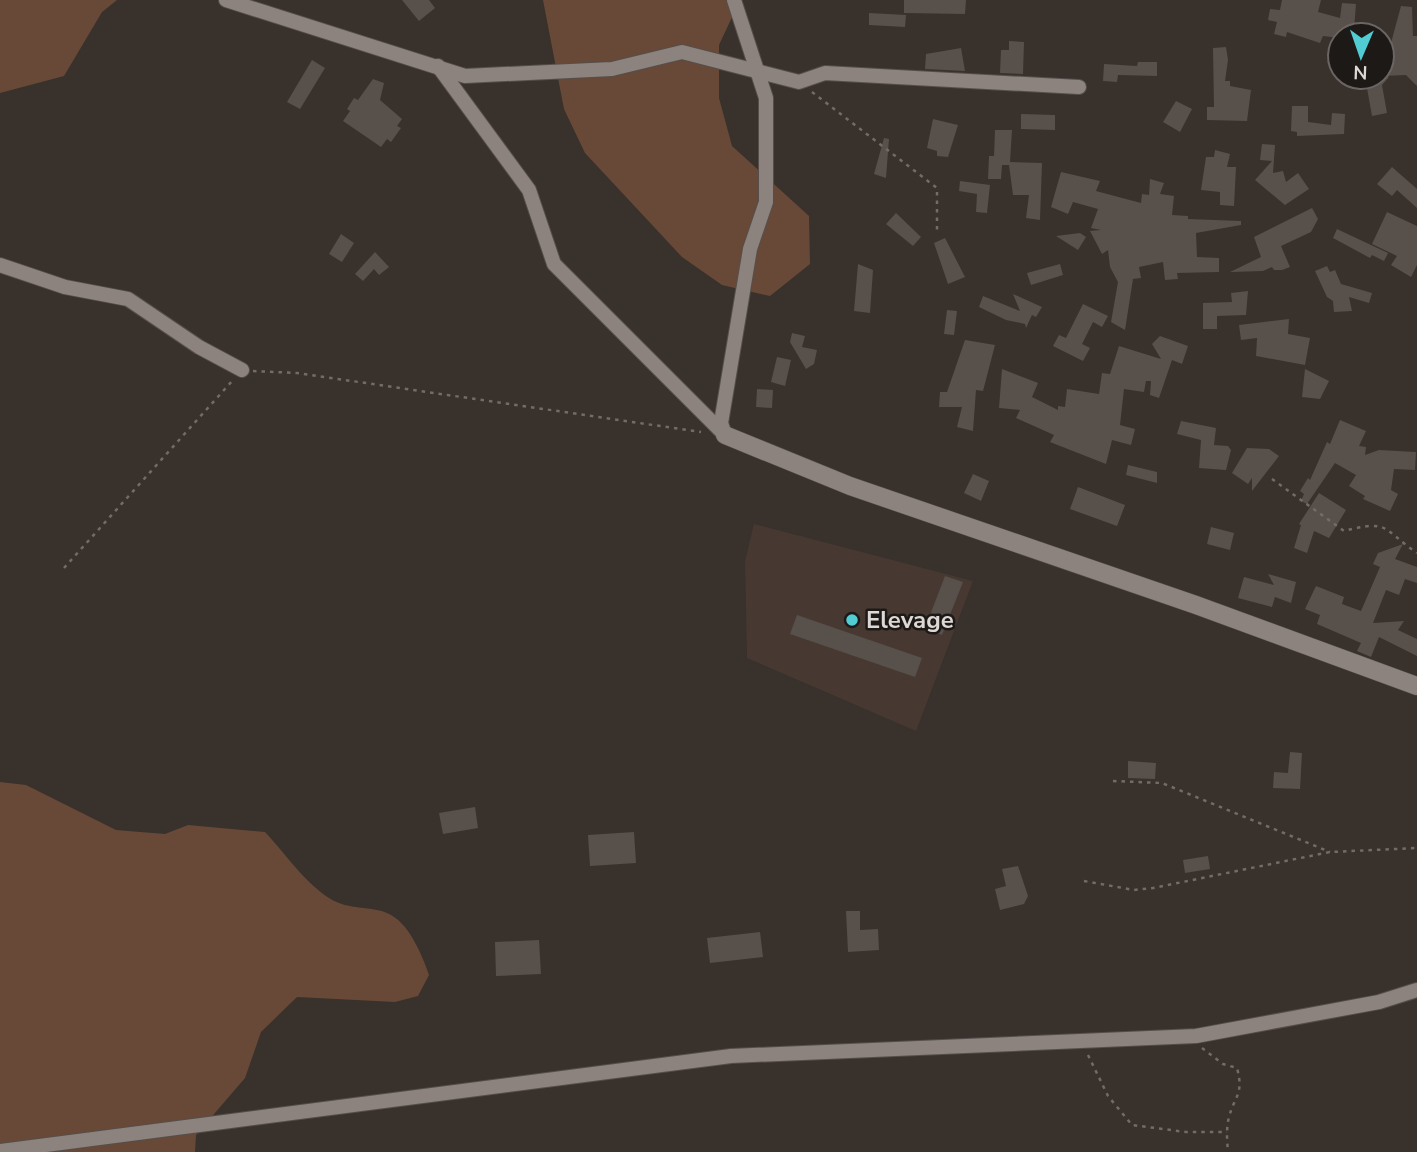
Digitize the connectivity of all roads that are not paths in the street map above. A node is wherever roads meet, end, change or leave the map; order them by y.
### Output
1 (226, 0) edge
2 (734, 0) edge
3 (438, 66) junction
4 (758, 72) junction
5 (1079, 87) dead end
6 (0, 265) edge
7 (242, 370) road end
8 (725, 435) junction
9 (1417, 686) edge
10 (1417, 990) edge
11 (0, 1152) edge

1 - 3 street
2 - 4 street
3 - 4 street
3 - 8 street
4 - 5 street
4 - 8 street
6 - 7 street
8 - 9 street
10 - 11 street

